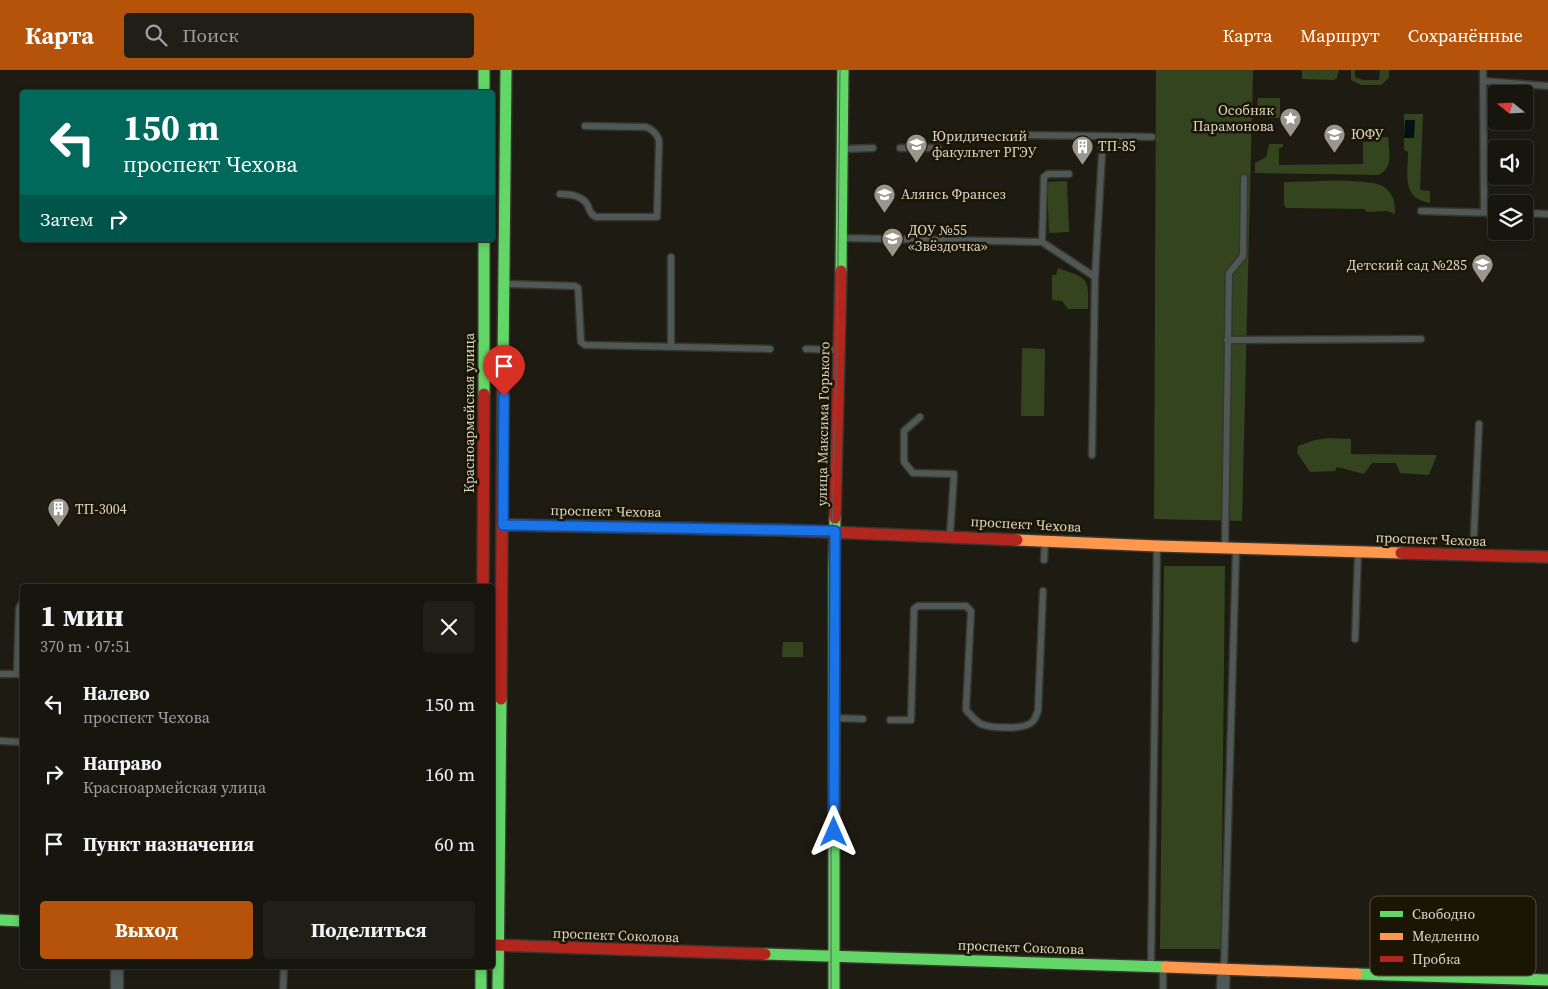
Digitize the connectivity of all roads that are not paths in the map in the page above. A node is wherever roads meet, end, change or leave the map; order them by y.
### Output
1 (484, 70) edge
2 (506, 70) edge
3 (843, 70) edge
4 (1483, 70) edge
5 (1483, 82) junction
6 (1548, 86) edge
7 (484, 90) edge
8 (585, 126) dead end
9 (1014, 135) dead end
10 (1103, 136) junction
11 (1152, 137) dead end
12 (873, 148) dead end
13 (900, 148) dead end
14 (938, 148) dead end
15 (842, 149) junction
16 (1069, 174) dead end
17 (1244, 178) dead end
18 (560, 194) dead end
19 (1421, 211) dead end
20 (1484, 213) junction
21 (1488, 213) edge
22 (1533, 213) edge
23 (1548, 214) edge
24 (840, 238) junction
25 (484, 242) edge
26 (1042, 242) junction
27 (671, 257) dead end
28 (1095, 277) junction
29 (504, 284) junction
30 (1421, 339) dead end
31 (1228, 340) junction
32 (670, 347) junction
33 (770, 348) dead end
34 (806, 349) dead end
35 (840, 350) junction
36 (920, 417) dead end
37 (1479, 424) dead end
38 (1092, 455) dead end
39 (503, 525) junction
40 (835, 531) junction
41 (950, 536) junction
42 (1045, 540) junction
43 (1156, 546) junction
44 (1230, 548) junction
45 (1358, 552) junction
46 (1473, 555) junction
47 (1548, 557) edge
48 (1044, 560) dead end
49 (483, 584) edge
50 (1043, 591) dead end
51 (20, 606) edge
52 (1355, 639) dead end
53 (0, 674) edge
54 (20, 674) edge
55 (834, 718) junction
56 (863, 719) dead end
57 (890, 720) dead end
58 (0, 741) edge
59 (20, 742) edge
60 (0, 920) edge
61 (20, 921) edge
62 (495, 946) edge
63 (834, 956) junction
64 (1151, 967) junction
65 (1163, 967) junction
66 (117, 969) edge
67 (284, 969) edge
68 (481, 969) edge
69 (1224, 969) junction
70 (1370, 974) edge
71 (1430, 976) edge
72 (1548, 980) edge
73 (117, 989) edge
74 (283, 989) edge
75 (481, 989) edge
76 (498, 989) edge
77 (834, 989) edge
78 (1163, 989) edge
79 (1223, 989) edge

1 - 7 main road
2 - 29 main road
3 - 15 main road, улица Максима Горького
4 - 5 lane
5 - 6 lane
5 - 20 lane
8 - 18 lane
9 - 10 lane
10 - 11 lane
10 - 28 lane
12 - 15 lane
13 - 14 lane
15 - 24 main road, улица Максима Горького
16 - 26 lane
17 - 31 lane
19 - 20 lane
20 - 21 lane
22 - 23 lane
24 - 26 lane
24 - 35 main road, улица Максима Горького
25 - 49 main road, Красноармейская улица
26 - 28 lane
27 - 32 lane
28 - 38 lane
29 - 32 lane
29 - 39 main road
30 - 31 lane
31 - 44 lane
32 - 33 lane
34 - 35 lane
35 - 40 main road, улица Максима Горького
36 - 41 lane
37 - 46 lane
39 - 40 main road, проспект Чехова
39 - 62 main road
40 - 41 main road, проспект Чехова
40 - 55 main road, улица Максима Горького
41 - 42 main road, проспект Чехова
42 - 43 main road, проспект Чехова
42 - 48 lane
43 - 44 main road, проспект Чехова
43 - 64 lane
44 - 45 main road, проспект Чехова
44 - 69 lane
45 - 46 main road, проспект Чехова
45 - 52 lane
46 - 47 main road, проспект Чехова
50 - 57 lane
51 - 54 lane
53 - 54 lane
55 - 56 lane
55 - 63 main road, улица Максима Горького
58 - 59 lane
60 - 61 main road
62 - 63 main road, проспект Соколова
62 - 76 main road
63 - 64 main road, проспект Соколова
63 - 77 main road, улица Максима Горького
64 - 65 main road, проспект Соколова
65 - 69 main road, проспект Соколова
65 - 78 lane
66 - 73 street
67 - 74 lane
68 - 75 main road
69 - 70 main road, проспект Соколова
69 - 79 street
71 - 72 main road, проспект Соколова

